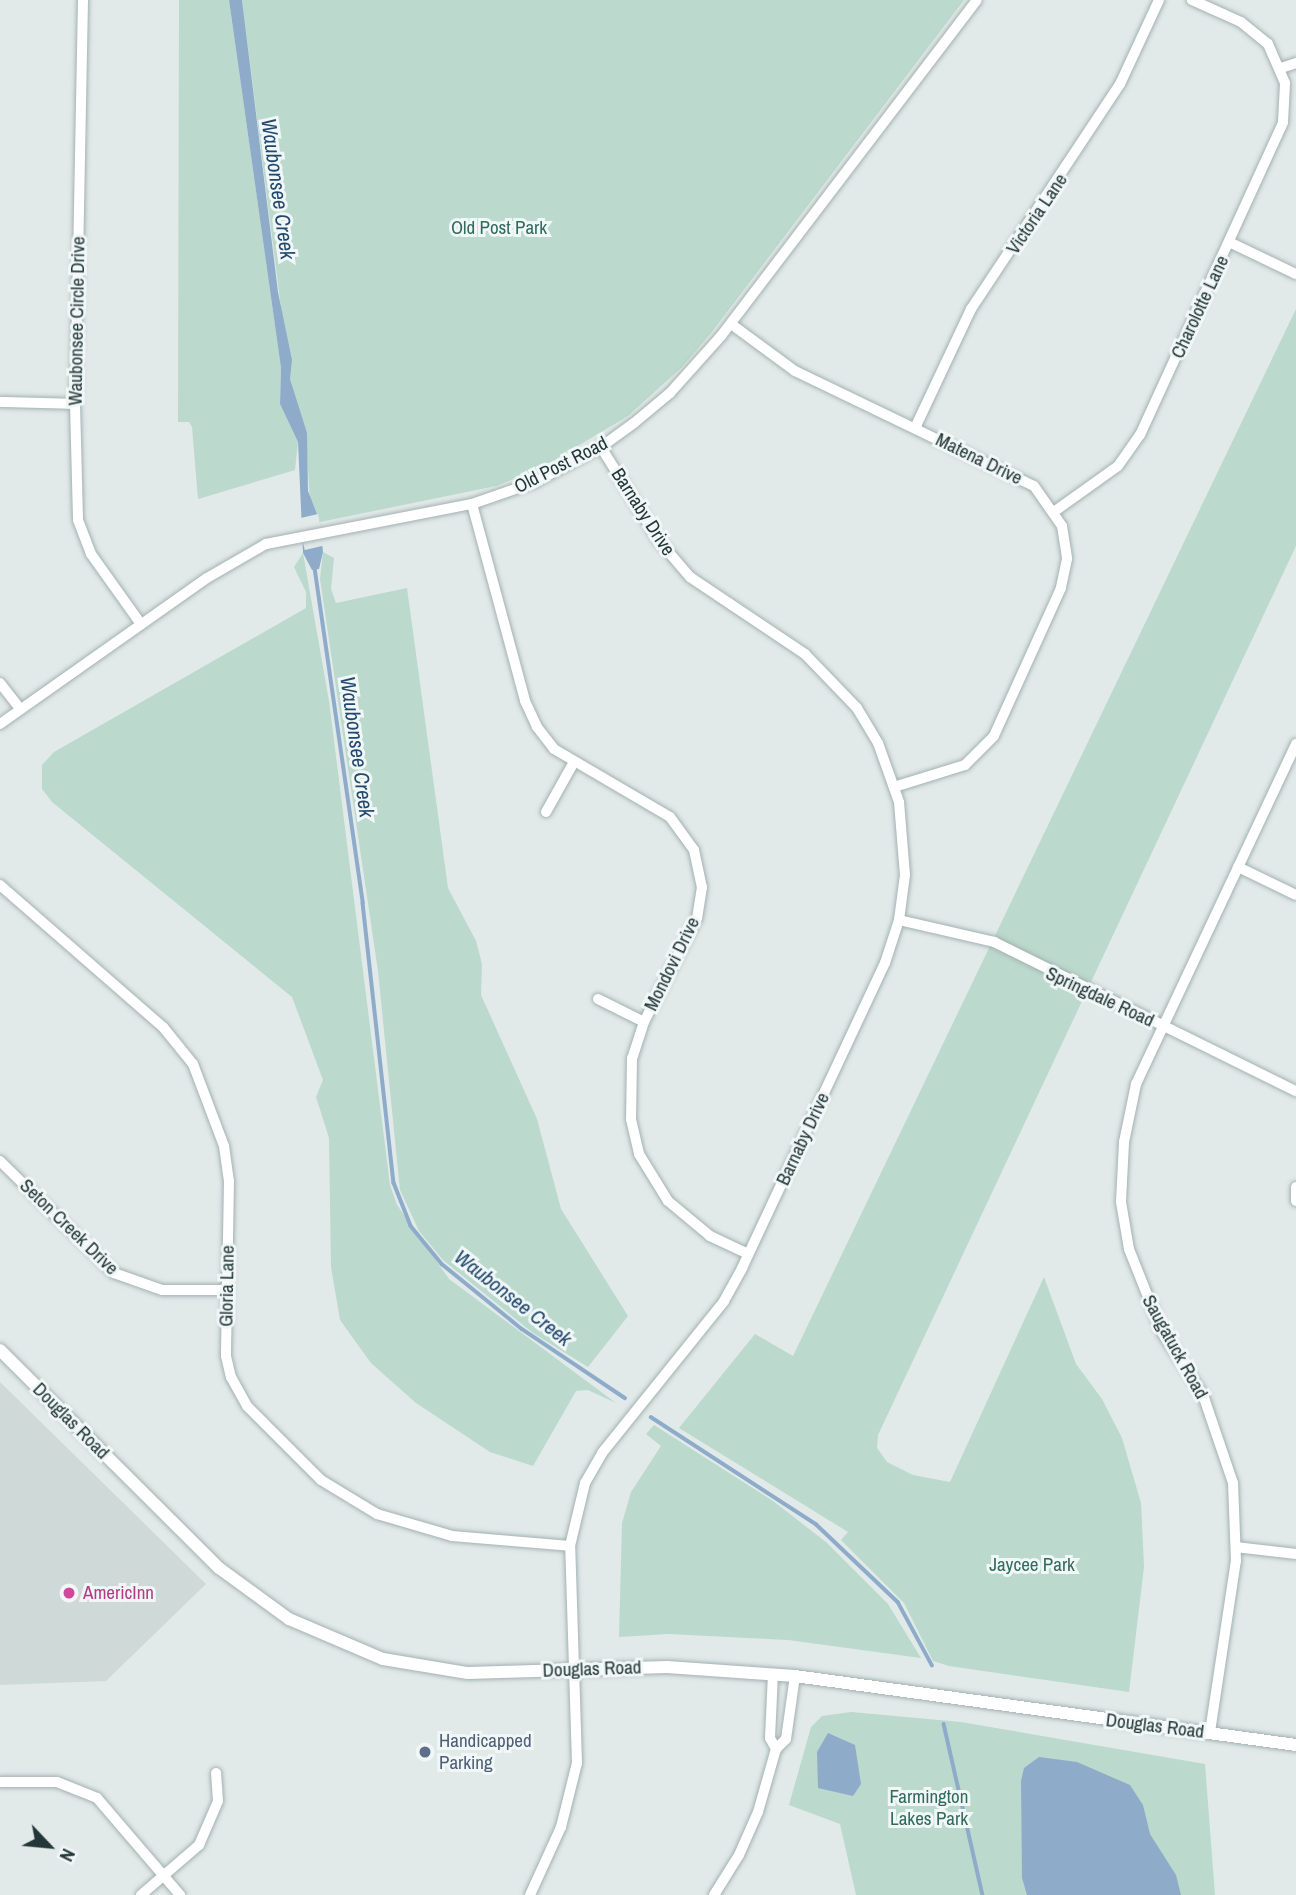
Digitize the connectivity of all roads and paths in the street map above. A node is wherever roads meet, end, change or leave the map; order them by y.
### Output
1 (83, 0) edge
2 (976, 0) edge
3 (1159, 0) edge
4 (1192, 0) edge
5 (1296, 63) edge
6 (1281, 68) junction
7 (1231, 243) junction
8 (1296, 274) edge
9 (731, 324) junction
10 (0, 402) edge
11 (75, 404) junction
12 (915, 428) junction
13 (601, 447) junction
14 (472, 504) junction
15 (1055, 510) junction
16 (141, 624) junction
17 (0, 683) edge
18 (20, 709) junction
19 (0, 724) edge
20 (1296, 744) edge
21 (574, 762) junction
22 (894, 787) junction
23 (546, 812) dead end
24 (1238, 867) junction
25 (0, 885) edge
26 (1296, 895) edge
27 (899, 920) junction
28 (598, 999) dead end
29 (644, 1022) junction
30 (1163, 1027) junction
31 (1296, 1091) edge
32 (0, 1161) edge
33 (1296, 1187) edge
34 (1296, 1201) edge
35 (748, 1254) junction
36 (226, 1290) junction
37 (0, 1350) edge
38 (569, 1546) junction
39 (1237, 1547) junction
40 (1296, 1554) edge
41 (573, 1670) junction
42 (773, 1674) junction
43 (795, 1676) junction
44 (1210, 1732) junction
45 (1296, 1745) edge
46 (776, 1749) junction
47 (216, 1773) dead end
48 (0, 1782) edge
49 (165, 1876) junction
50 (141, 1895) edge
51 (180, 1895) edge
52 (530, 1895) edge
53 (714, 1895) edge

1 - 11 street, Waubonsee Circle Drive
2 - 9 street, Old Post Road
3 - 12 street, Victoria Lane
4 - 6 street
5 - 6 street
6 - 7 street, Charolotte Lane
7 - 8 street
7 - 15 street, Charolotte Lane
9 - 12 street, Matena Drive
9 - 13 street, Old Post Road
10 - 11 street
11 - 16 street, Waubonsee Circle Drive
12 - 15 street, Matena Drive
13 - 14 street, Old Post Road
13 - 22 street, Barnaby Drive
14 - 16 street, Old Post Road
14 - 21 street, Mondovi Drive
15 - 22 street, Matena Drive
16 - 18 street, Old Post Road
17 - 18 street
18 - 19 street, Old Post Road
20 - 24 street, Saugatuck Road
21 - 23 street
21 - 29 street, Mondovi Drive
22 - 27 street, Barnaby Drive
24 - 26 street
24 - 30 street, Saugatuck Road
25 - 36 street, Gloria Lane
27 - 30 street, Springdale Road
27 - 35 street, Barnaby Drive
28 - 29 street, Mondovi Drive
29 - 35 street, Mondovi Drive
30 - 31 street, Springdale Road
30 - 39 street, Saugatuck Road
32 - 36 street, Seton Creek Drive
33 - 34 street
35 - 38 street, Barnaby Drive
36 - 38 street, Gloria Lane
37 - 41 street, Douglas Road
38 - 41 street, Barnaby Drive
39 - 40 street
39 - 44 street, Saugatuck Road
41 - 42 street, Douglas Road
41 - 52 street, Barnaby Drive
42 - 43 street, Douglas Road
42 - 46 street
43 - 44 street, Douglas Road
43 - 46 street
44 - 45 street, Douglas Road
46 - 53 street
47 - 49 street
48 - 49 street
49 - 50 street
49 - 51 street

